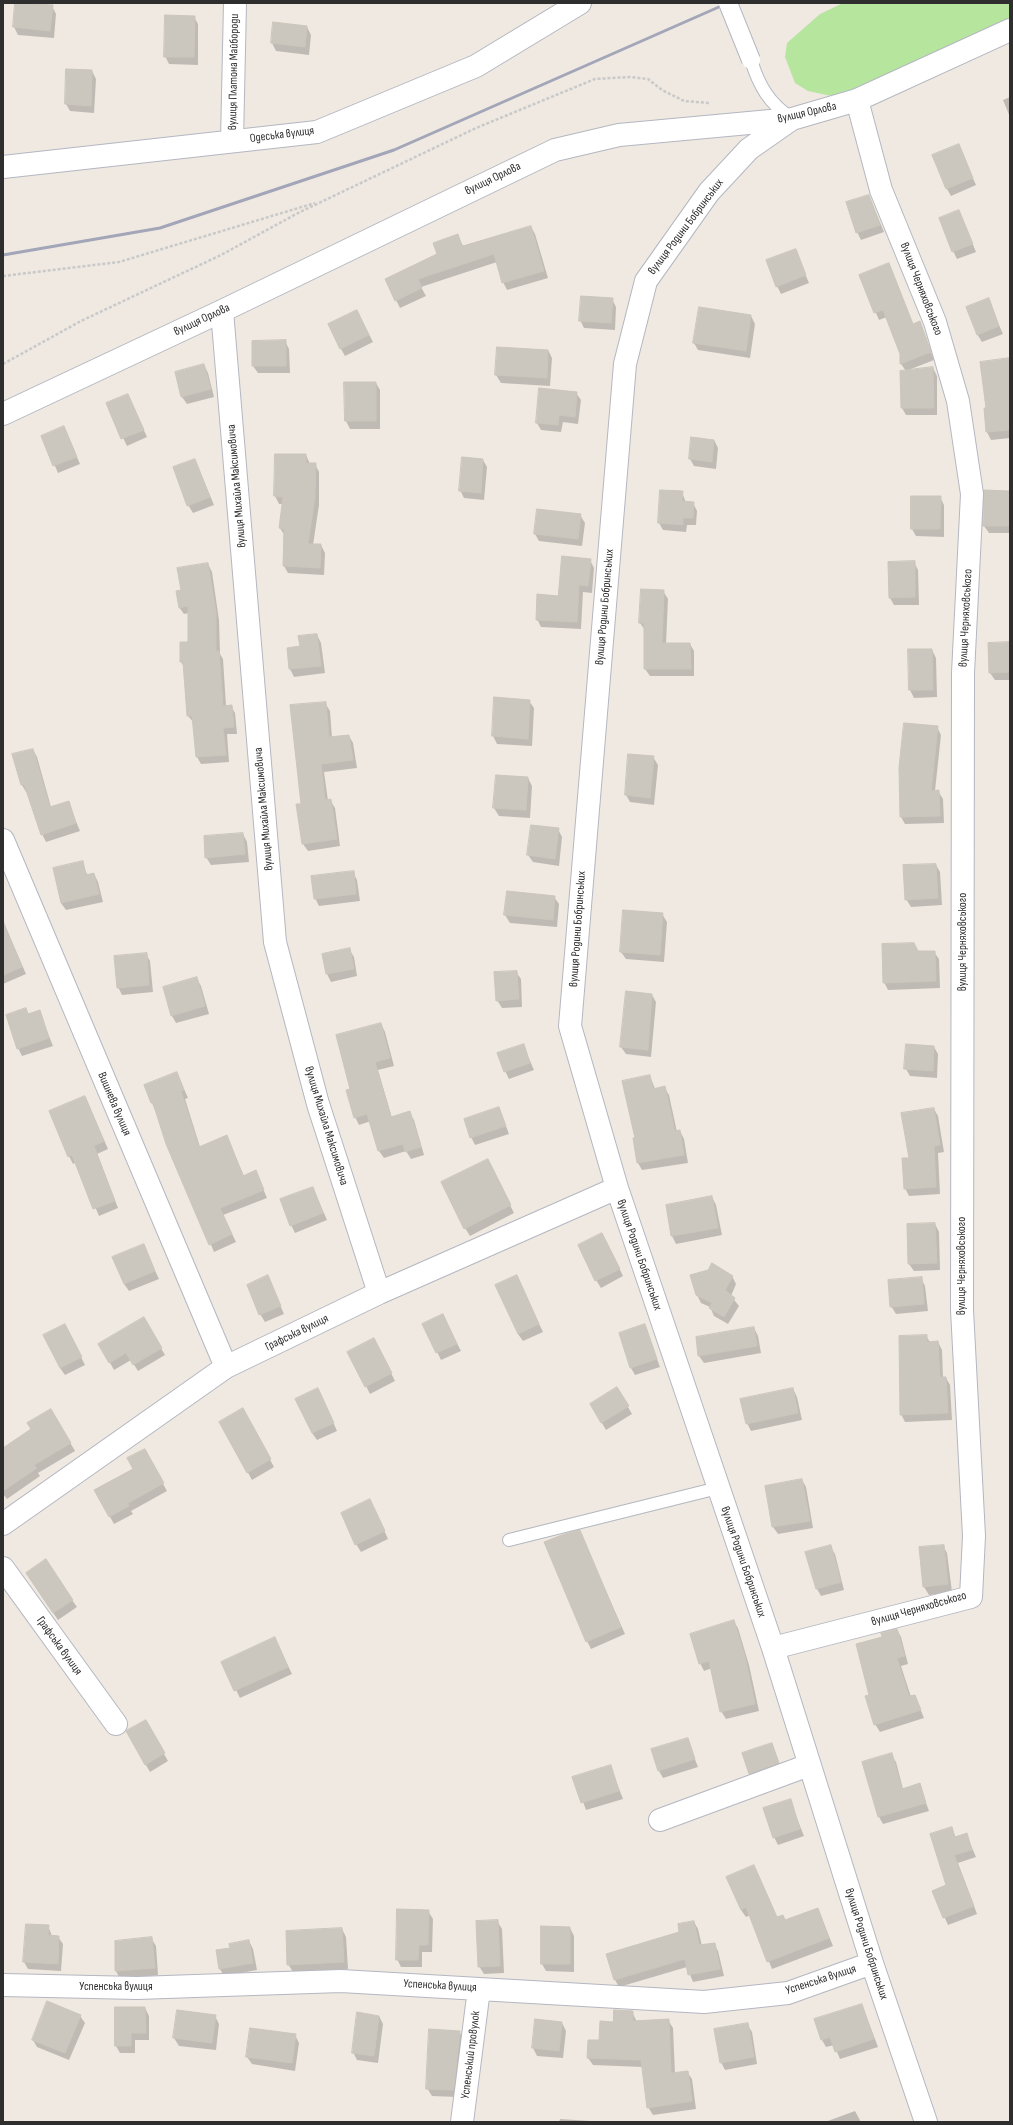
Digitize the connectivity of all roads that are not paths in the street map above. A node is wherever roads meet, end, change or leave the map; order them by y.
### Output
1 (236, 3) edge
2 (580, 3) edge
3 (728, 3) edge
4 (1010, 30) edge
5 (751, 60) joint
6 (857, 100) junction
7 (792, 119) junction
8 (232, 141) junction
9 (3, 167) edge
10 (222, 311) junction
11 (3, 414) edge
12 (3, 840) edge
13 (616, 1188) junction
14 (379, 1293) junction
15 (226, 1367) junction
16 (718, 1488) junction
17 (3, 1524) edge
18 (509, 1540) dead end
19 (3, 1568) edge
20 (773, 1648) junction
21 (116, 1724) dead end
22 (809, 1764) junction
23 (660, 1820) dead end
24 (872, 1963) junction
25 (3, 1985) edge
26 (479, 1989) junction
27 (462, 2122) edge
28 (926, 2122) edge

1 - 8 street, вулиця Платона Майбороди
2 - 8 street, Одеська вулиця
3 - 5 street, bridge
4 - 6 street, вулиця Орлова
5 - 7 lane
6 - 7 street, вулиця Орлова
6 - 20 street, вулиця Черняховського
7 - 10 street, вулиця Орлова
7 - 13 street, вулиця Родини Бобринських
8 - 9 street, Одеська вулиця
10 - 11 street, вулиця Орлова
10 - 14 street, вулиця Михайла Максимовича
12 - 15 street, Вишнева вулиця
13 - 14 street, Графська вулиця
13 - 16 street, вулиця Родини Бобринських
14 - 15 street, Графська вулиця
15 - 17 street, Графська вулиця
16 - 18 lane
16 - 20 street, вулиця Родини Бобринських
19 - 21 street, Графська вулиця
20 - 22 street, вулиця Родини Бобринських
22 - 23 street
22 - 24 street, вулиця Родини Бобринських
24 - 26 street, Успенська вулиця
24 - 28 street, вулиця Родини Бобринських
25 - 26 street, Успенська вулиця
26 - 27 street, Успенський провулок

